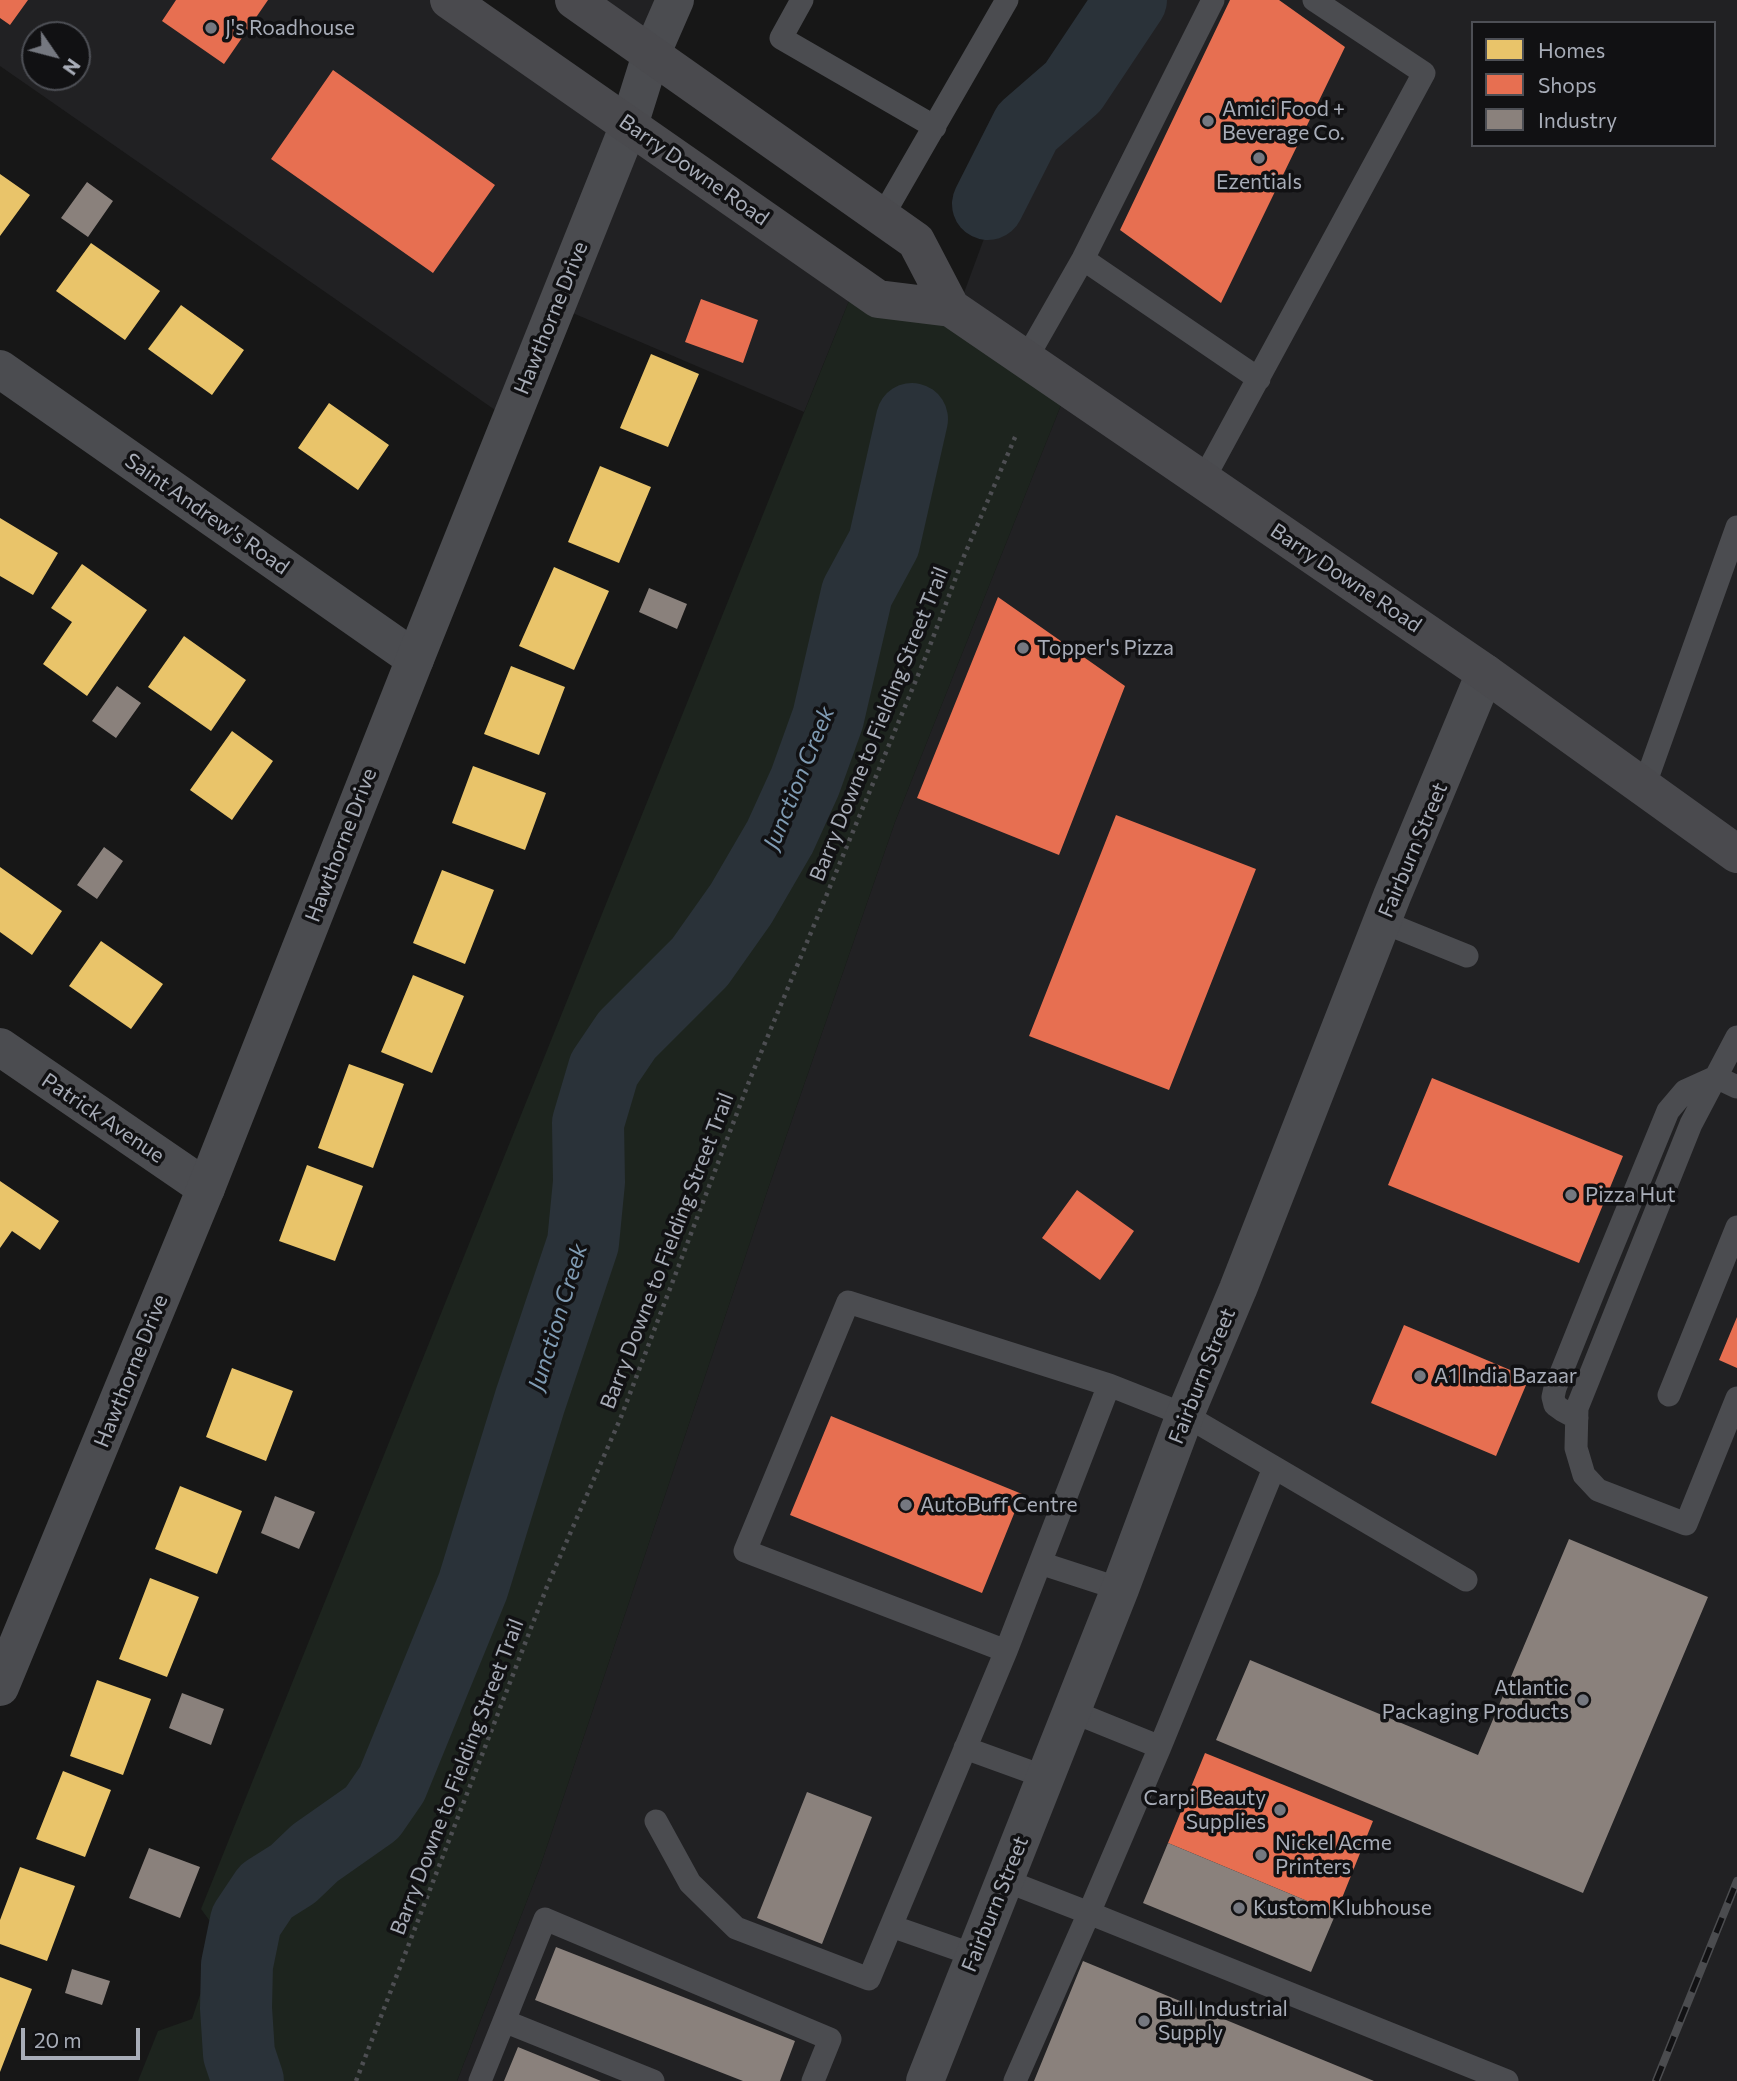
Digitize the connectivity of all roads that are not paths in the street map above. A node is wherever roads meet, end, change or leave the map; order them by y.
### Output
1 (449, 0) edge
2 (574, 0) edge
3 (675, 0) edge
4 (802, 0) edge
5 (1007, 0) edge
6 (1213, 0) edge
7 (1314, 0) edge
8 (651, 55) junction
9 (629, 125) junction
10 (934, 127) junction
11 (882, 218) junction
12 (1083, 259) junction
13 (950, 307) junction
14 (1026, 359) junction
15 (0, 369) edge
16 (1259, 379) junction
17 (1203, 480) junction
18 (1737, 527) edge
19 (415, 659) junction
20 (1485, 673) junction
21 (1644, 787) junction
22 (1737, 854) edge
23 (1383, 922) junction
24 (1467, 956) dead end
25 (1737, 1037) edge
26 (0, 1047) edge
27 (1716, 1076) junction
28 (1737, 1087) edge
29 (206, 1188) junction
30 (1737, 1227) edge
31 (1109, 1385) junction
32 (1669, 1395) dead end
33 (1737, 1398) edge
34 (1185, 1415) junction
35 (1274, 1468) junction
36 (1040, 1563) junction
37 (1466, 1580) dead end
38 (1120, 1588) junction
39 (1006, 1651) junction
40 (0, 1687) edge
41 (1071, 1711) junction
42 (1160, 1747) junction
43 (965, 1748) junction
44 (1045, 1777) junction
45 (656, 1821) dead end
46 (1004, 1880) junction
47 (1089, 1913) junction
48 (891, 1926) junction
49 (974, 1955) junction
50 (504, 2021) junction
51 (480, 2081) edge
52 (653, 2081) edge
53 (813, 2081) edge
54 (925, 2081) edge
55 (1014, 2081) edge
56 (1507, 2081) edge

1 - 9 main road, Barry Downe Road
2 - 8 main road, Barry Downe Road
3 - 8 street, Hawthorne Drive
4 - 10 lane
5 - 10 lane
6 - 12 lane
7 - 16 lane
8 - 9 street, Hawthorne Drive
8 - 11 main road, Barry Downe Road
9 - 13 main road, Barry Downe Road
9 - 19 street, Hawthorne Drive
10 - 11 lane
11 - 13 main road, Barry Downe Road
12 - 14 lane
12 - 16 lane
13 - 14 main road, Barry Downe Road
14 - 17 main road, Barry Downe Road
15 - 19 street, Saint Andrew's Road
16 - 17 lane
17 - 20 main road, Barry Downe Road
18 - 21 lane
19 - 29 street, Hawthorne Drive
20 - 21 main road, Barry Downe Road
20 - 23 street, Fairburn Street
21 - 22 main road, Barry Downe Road
23 - 24 lane
23 - 34 street, Fairburn Street
25 - 27 lane
26 - 29 street, Patrick Avenue
27 - 28 lane
27 - 33 lane
29 - 40 street, Hawthorne Drive
30 - 32 lane
31 - 34 lane
31 - 36 lane
31 - 39 lane
34 - 35 lane
34 - 38 street, Fairburn Street
35 - 37 lane
35 - 42 lane
36 - 38 lane
36 - 39 lane
38 - 41 street, Fairburn Street
39 - 43 lane
41 - 42 lane
41 - 44 street, Fairburn Street
42 - 47 lane
43 - 44 lane
43 - 48 lane
44 - 46 street, Fairburn Street
45 - 48 lane
46 - 47 lane
46 - 49 street, Fairburn Street
47 - 55 lane
47 - 56 lane
48 - 49 lane
49 - 54 street, Fairburn Street
50 - 51 lane
50 - 52 lane
50 - 53 lane

